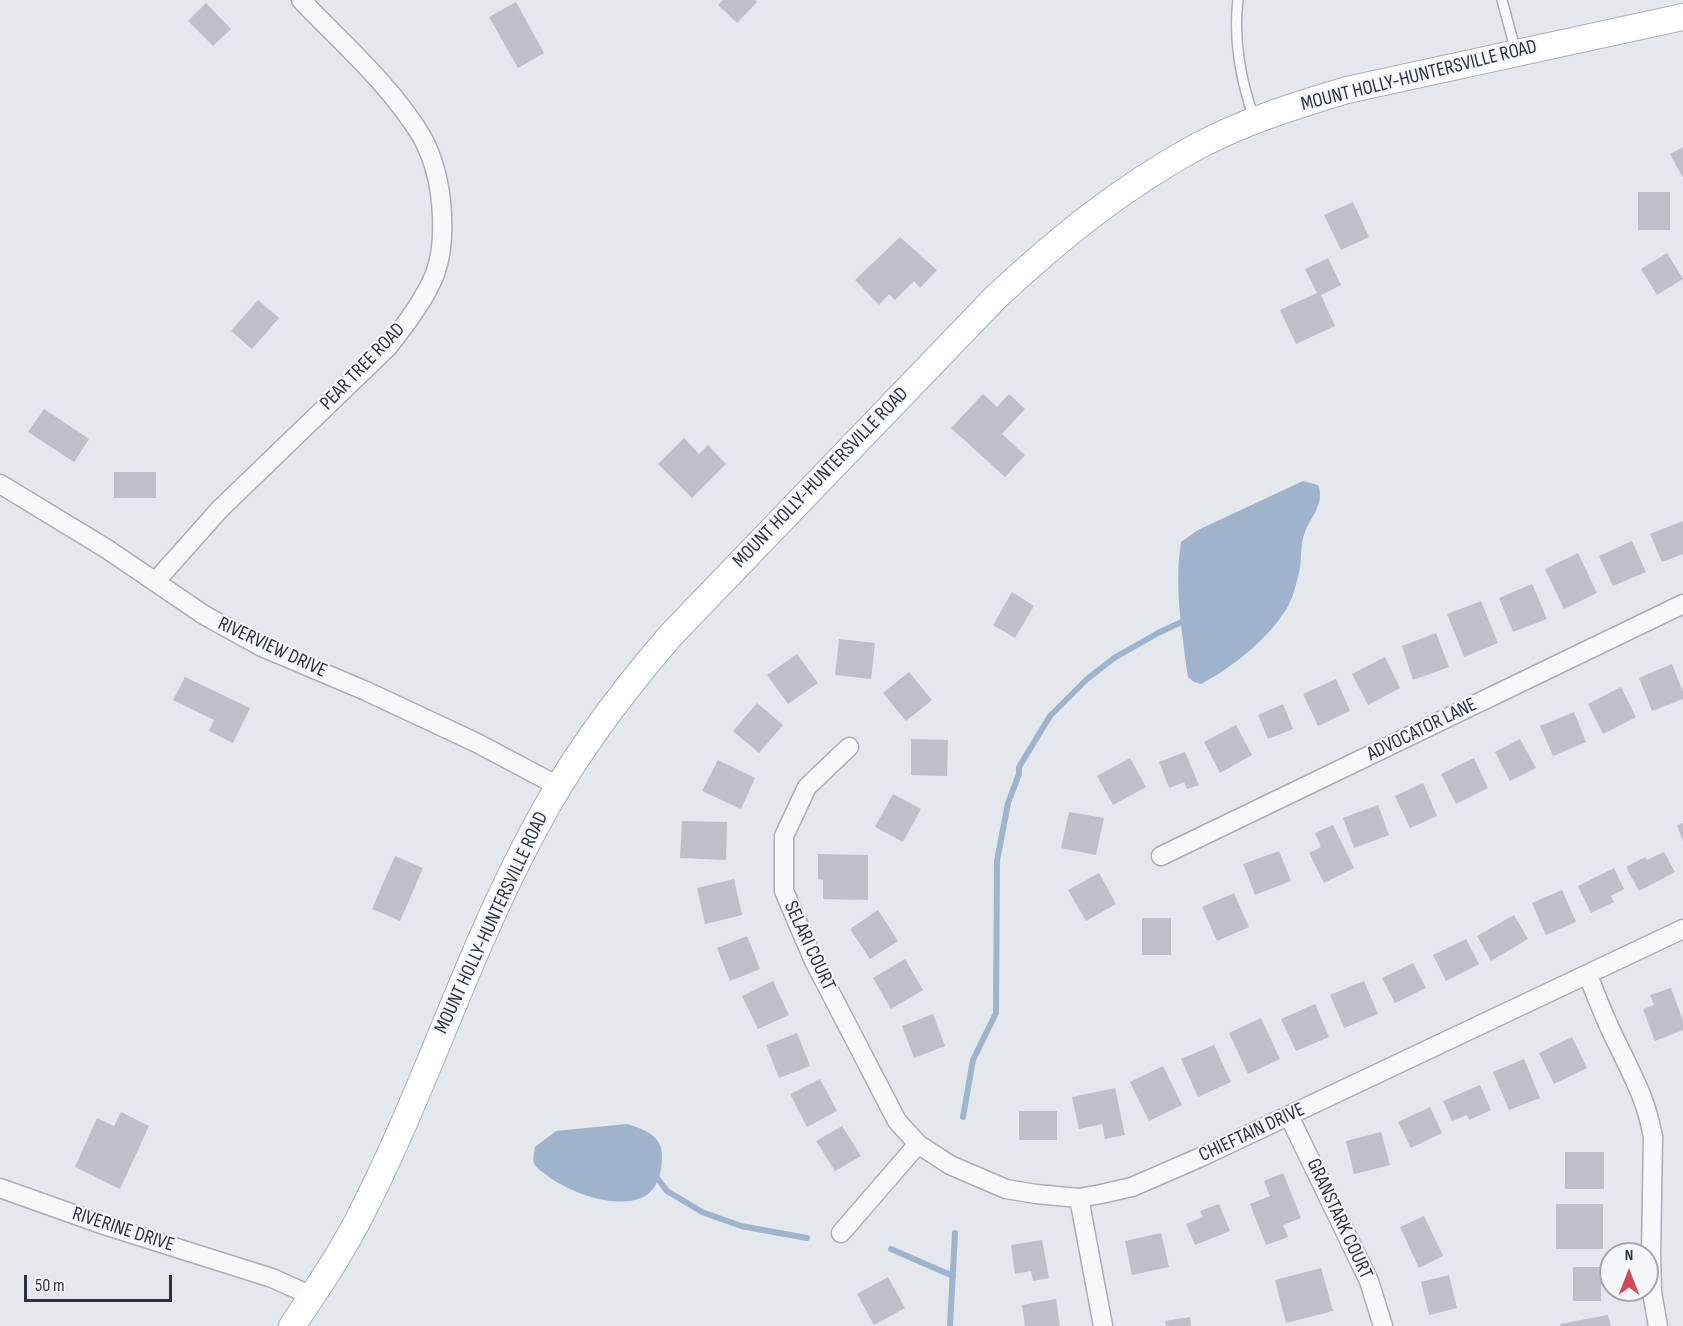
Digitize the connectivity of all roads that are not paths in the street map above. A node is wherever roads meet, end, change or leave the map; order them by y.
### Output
1 (301, 0) edge
2 (1238, 0) edge
3 (1502, 0) edge
4 (1683, 17) edge
5 (1516, 52) junction
6 (1255, 120) junction
7 (0, 484) edge
8 (155, 582) junction
9 (1683, 604) edge
10 (849, 747) dead end
11 (558, 786) junction
12 (1161, 856) dead end
13 (1683, 929) edge
14 (1588, 975) junction
15 (1289, 1116) junction
16 (918, 1144) junction
17 (0, 1188) edge
18 (1079, 1198) junction
19 (841, 1233) dead end
20 (312, 1296) junction
21 (292, 1326) edge
22 (1102, 1326) edge
23 (1383, 1326) edge
24 (1658, 1326) edge

1 - 8 street, PEAR TREE ROAD
2 - 6 lane
3 - 5 lane
4 - 5 main road, MOUNT HOLLY-HUNTERSVILLE ROAD
5 - 6 main road, MOUNT HOLLY-HUNTERSVILLE ROAD
6 - 11 main road, MOUNT HOLLY-HUNTERSVILLE ROAD
7 - 8 street, RIVERVIEW DRIVE
8 - 11 street, RIVERVIEW DRIVE
9 - 12 street, ADVOCATOR LANE
10 - 16 street, SELARI COURT
11 - 20 main road, MOUNT HOLLY-HUNTERSVILLE ROAD
13 - 14 street, CHIEFTAIN DRIVE
14 - 15 street, CHIEFTAIN DRIVE
14 - 24 street
15 - 18 street, CHIEFTAIN DRIVE
15 - 23 street, GRANSTARK COURT
16 - 18 street, CHIEFTAIN DRIVE
16 - 19 street
17 - 20 street, RIVERINE DRIVE
18 - 22 street
20 - 21 main road, MOUNT HOLLY-HUNTERSVILLE ROAD

